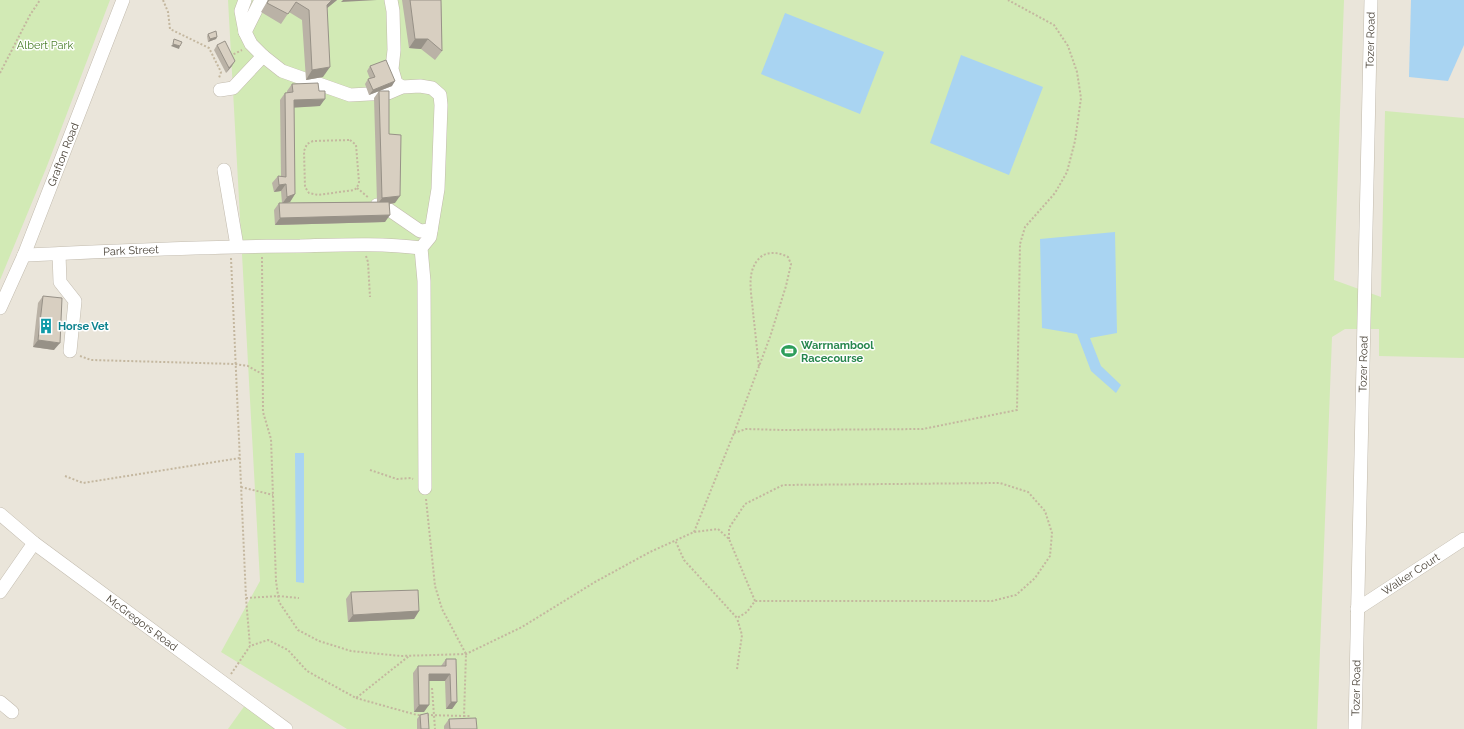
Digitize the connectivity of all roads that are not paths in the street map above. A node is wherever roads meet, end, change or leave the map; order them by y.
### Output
1 (123, 0) edge
2 (246, 0) edge
3 (261, 0) edge
4 (392, 0) edge
5 (1371, 0) edge
6 (245, 32) junction
7 (263, 56) junction
8 (402, 87) junction
9 (220, 90) road end
10 (224, 170) dead end
11 (377, 205) edge
12 (431, 230) junction
13 (234, 246) junction
14 (421, 248) junction
15 (59, 254) junction
16 (24, 255) junction
17 (0, 308) edge
18 (70, 351) road end
19 (425, 488) road end
20 (0, 514) edge
21 (1464, 539) edge
22 (34, 542) junction
23 (0, 592) edge
24 (1357, 609) junction
25 (0, 702) edge
26 (12, 712) dead end
27 (286, 729) edge
28 (1355, 729) edge

1 - 16 street, Grafton Road
2 - 6 street
3 - 6 street
4 - 8 street
5 - 24 street, Tozer Road
6 - 7 street
7 - 8 street
7 - 9 street
8 - 12 street
10 - 13 street
11 - 12 street
12 - 14 street
13 - 14 street, Park Street
13 - 15 street, Park Street
14 - 19 street
15 - 16 street, Park Street
15 - 18 street
16 - 17 street, Grafton Road
20 - 22 street, McGregors Road
21 - 24 street, Walker Court
22 - 23 street
22 - 27 street, McGregors Road
24 - 28 street, Tozer Road
25 - 26 street

